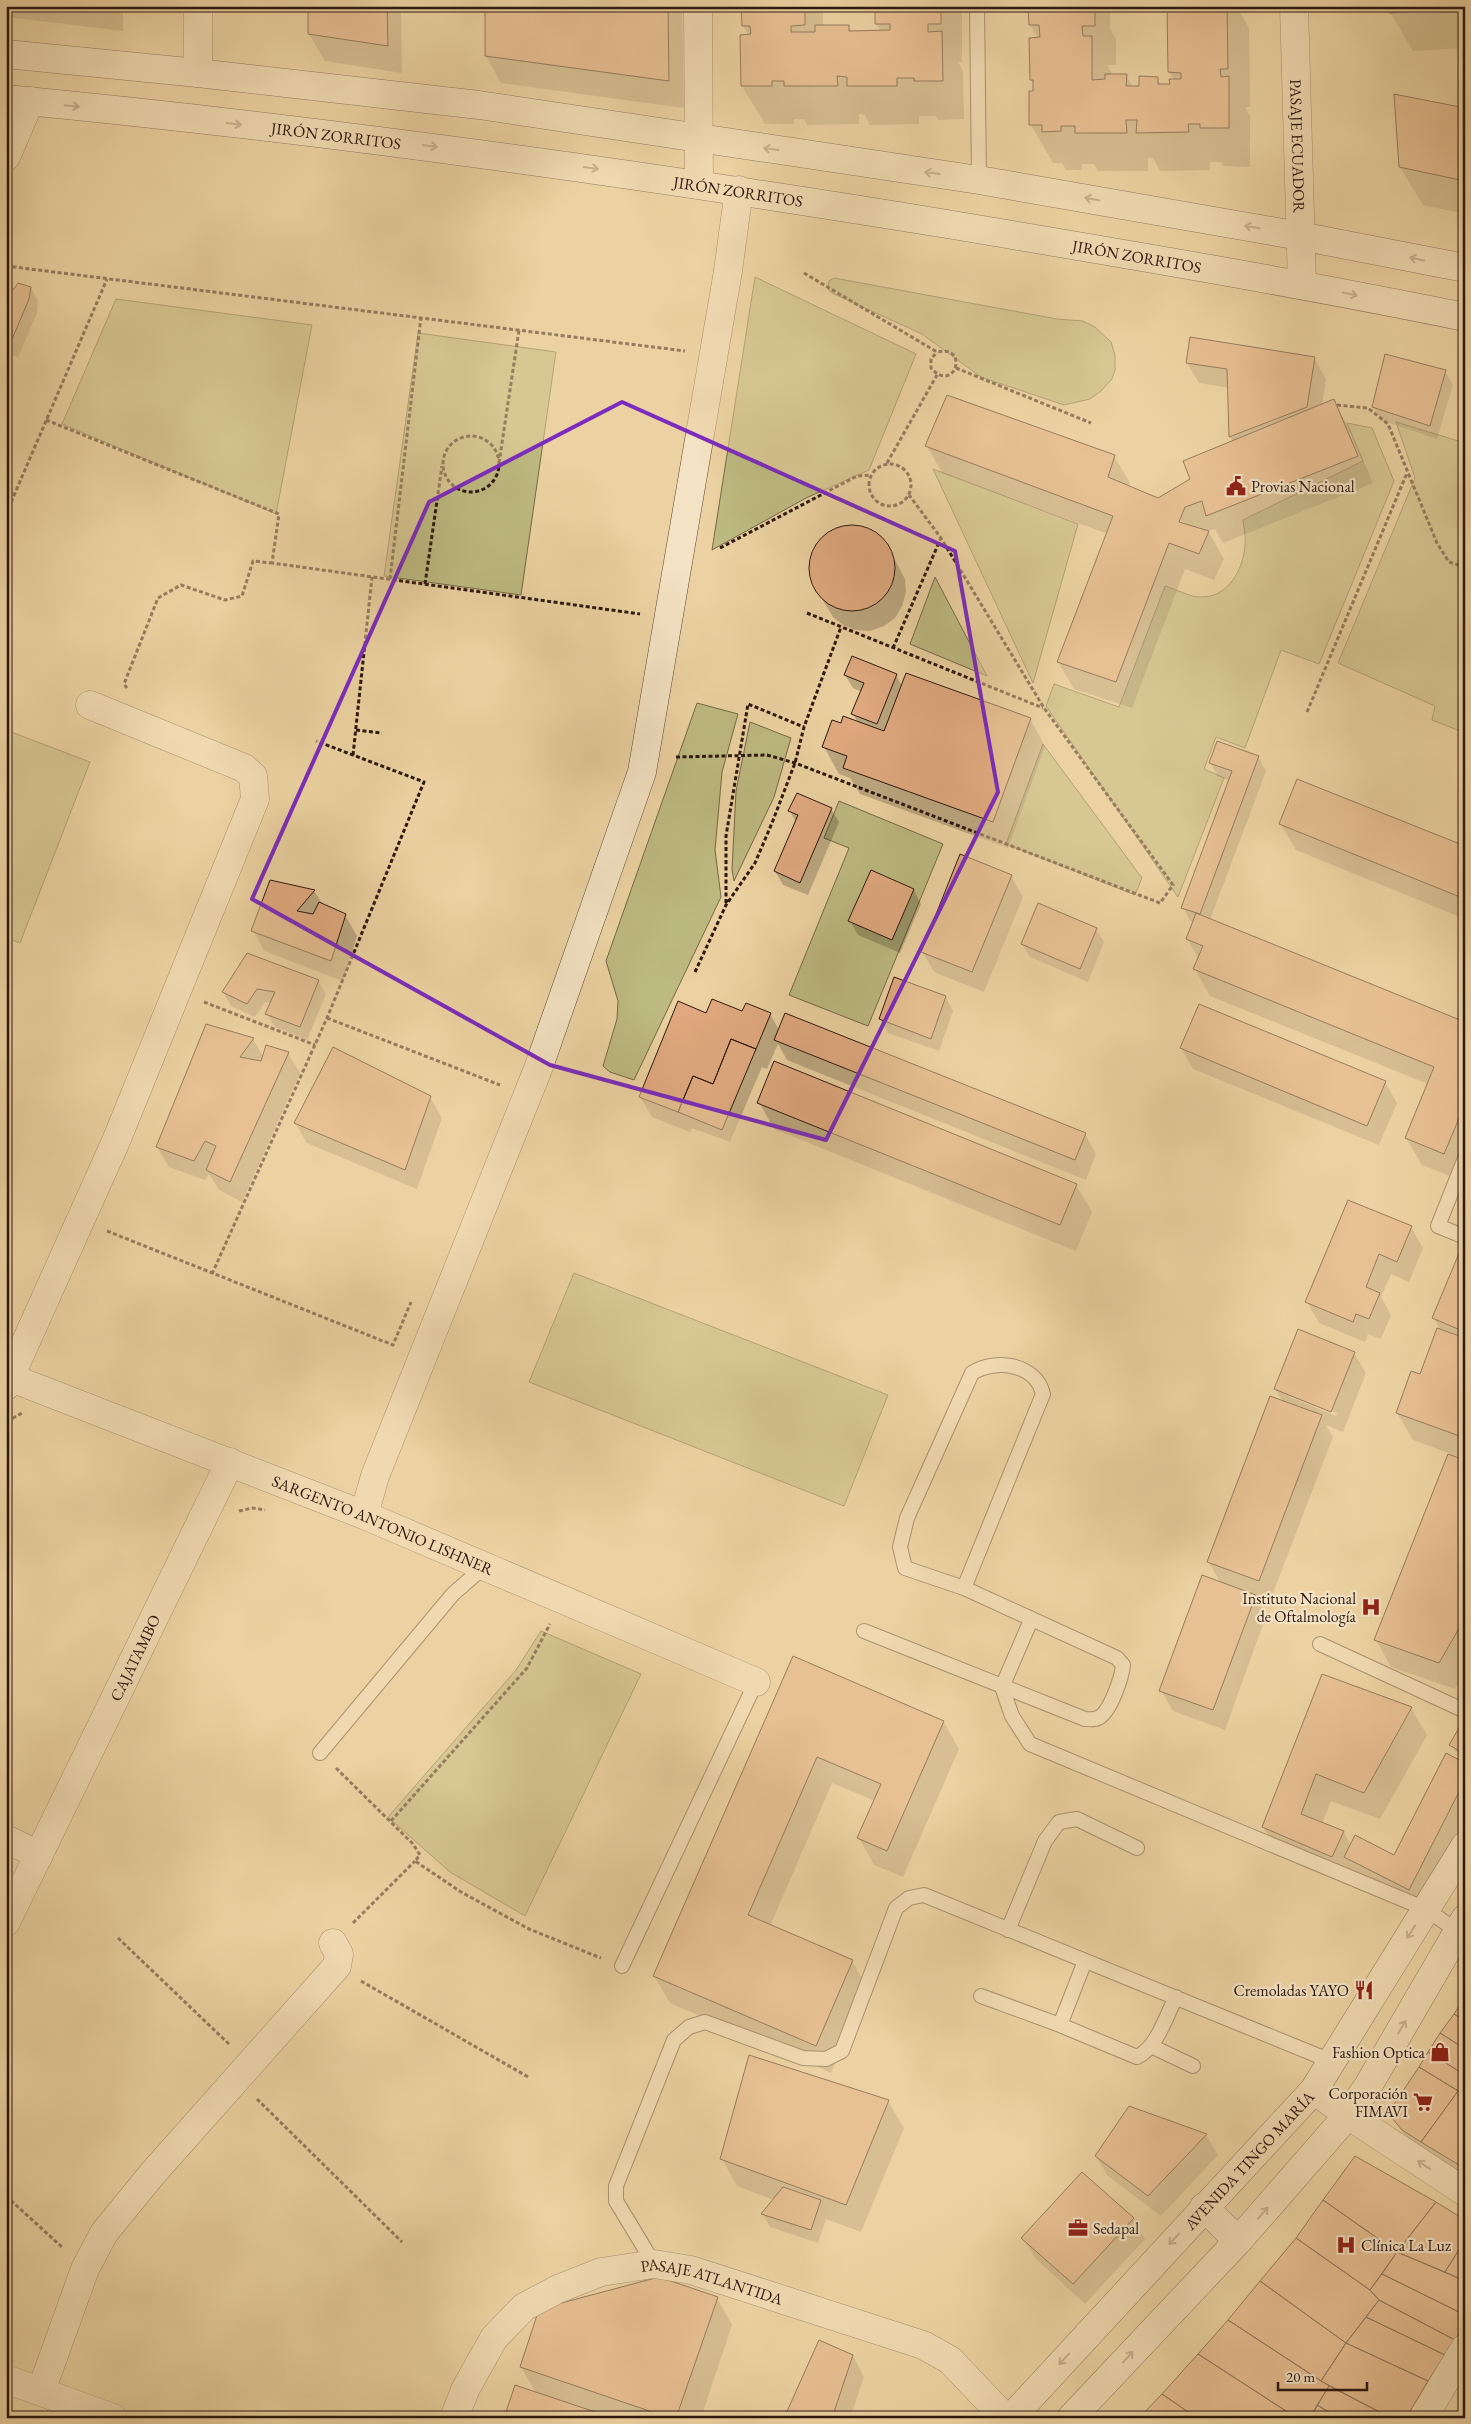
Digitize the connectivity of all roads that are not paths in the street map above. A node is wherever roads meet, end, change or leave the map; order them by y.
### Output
1 (198, 6) edge
2 (698, 6) edge
3 (977, 6) edge
4 (1294, 6) edge
5 (6, 54) edge
6 (198, 73) junction
7 (18, 100) edge
8 (699, 138) junction
9 (6, 156) edge
10 (979, 180) junction
11 (700, 183) junction
12 (739, 190) junction
13 (1300, 236) junction
14 (1465, 268) edge
15 (1302, 285) junction
16 (1465, 317) edge
17 (90, 705) dead end
18 (1465, 1158) edge
19 (1459, 1190) edge
20 (1465, 1237) edge
21 (8, 1379) edge
22 (230, 1462) junction
23 (364, 1515) junction
24 (484, 1566) junction
25 (964, 1588) junction
26 (1031, 1620) junction
27 (864, 1631) dead end
28 (1320, 1644) dead end
29 (756, 1682) joint
30 (1002, 1687) junction
31 (1465, 1711) edge
32 (320, 1753) road end
33 (6, 1839) edge
34 (1465, 1846) edge
35 (1137, 1848) dead end
36 (39, 1855) junction
37 (1426, 1909) junction
38 (6, 1922) edge
39 (1461, 1925) edge
40 (1008, 1930) junction
41 (335, 1955) road end
42 (1085, 1961) junction
43 (622, 1966) road end
44 (981, 1996) dead end
45 (1176, 1997) junction
46 (1060, 2025) junction
47 (1151, 2046) junction
48 (1331, 2061) junction
49 (1193, 2066) dead end
50 (1314, 2090) junction
51 (1348, 2115) junction
52 (1465, 2192) edge
53 (1204, 2207) junction
54 (1238, 2241) junction
55 (654, 2264) junction
56 (1465, 2348) edge
57 (6, 2378) edge
58 (47, 2402) edge
59 (112, 2418) edge
60 (454, 2418) edge
61 (1005, 2418) edge
62 (1010, 2418) edge
63 (1071, 2418) edge
64 (1423, 2418) edge

1 - 6 street
2 - 8 street
3 - 10 lane
4 - 13 street, PASAJE ECUADOR
5 - 6 street
6 - 8 street
7 - 9 street
7 -> 11 street, JIRÓN ZORRITOS
10 -> 8 street
8 - 11 street
13 -> 10 street
11 - 12 street, JIRÓN ZORRITOS
12 - 15 street, JIRÓN ZORRITOS
12 - 23 street
14 -> 13 street
13 - 15 street, PASAJE ECUADOR
15 -> 16 street, JIRÓN ZORRITOS
17 - 21 street
18 - 19 lane
19 - 20 lane
21 - 22 street, SARGENTO ANTONIO LISHNER
22 - 23 street, SARGENTO ANTONIO LISHNER
22 - 36 street, CAJATAMBO
23 - 24 street, SARGENTO ANTONIO LISHNER
24 - 29 street, SARGENTO ANTONIO LISHNER
24 - 32 lane
25 - 25 lane
25 - 26 lane
26 - 30 lane
26 - 30 lane
27 - 30 lane
28 - 31 lane
29 - 43 lane
30 - 37 lane
33 - 36 street
34 - 37 street, AVENIDA TINGO MARÍA
35 - 40 lane
36 - 38 street, CAJATAMBO
37 - 39 lane
37 -> 48 street, AVENIDA TINGO MARÍA
51 -> 39 street
40 - 42 lane
40 - 55 lane
41 - 58 street
42 - 45 lane
42 - 46 lane
44 - 46 lane
45 - 47 lane
45 - 48 lane
46 - 47 lane
47 - 49 lane
48 - 50 street, AVENIDA TINGO MARÍA
50 - 51 street
50 - 53 street, AVENIDA TINGO MARÍA
52 -> 51 street
54 -> 51 street
53 - 54 street
53 -> 62 street, AVENIDA TINGO MARÍA
63 -> 54 street
55 - 60 street, PASAJE ATLANTIDA
55 - 61 street, PASAJE ATLANTIDA
56 - 64 street
57 - 58 street
58 - 59 street

